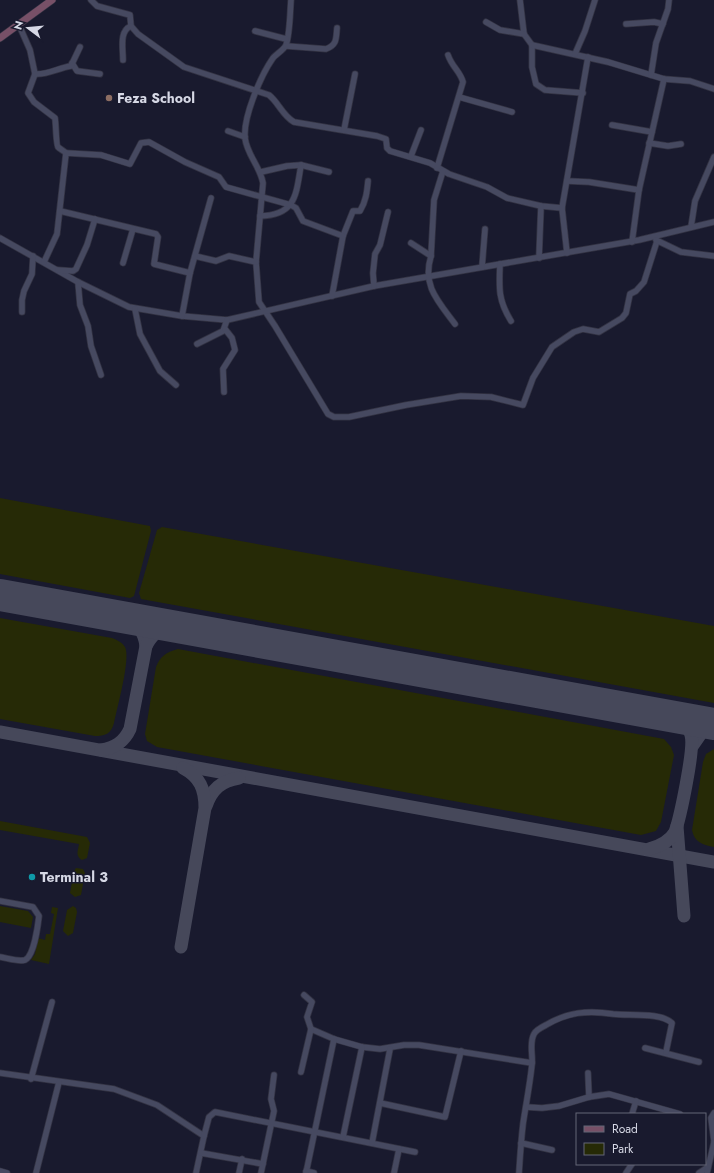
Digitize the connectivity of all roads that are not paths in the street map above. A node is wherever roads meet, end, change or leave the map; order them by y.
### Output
1 (91, 0) edge
2 (291, 0) edge
3 (520, 0) edge
4 (594, 0) edge
5 (670, 0) edge
6 (49, 1) edge
7 (486, 22) dead end
8 (19, 24) junction
9 (626, 24) dead end
10 (663, 24) junction
11 (131, 26) junction
12 (337, 28) dead end
13 (255, 31) dead end
14 (524, 34) junction
15 (0, 38) edge
16 (286, 39) junction
17 (532, 45) junction
18 (286, 46) junction
19 (80, 47) dead end
20 (575, 54) junction
21 (448, 55) dead end
22 (588, 57) junction
23 (123, 60) dead end
24 (72, 63) junction
25 (35, 74) junction
26 (100, 74) dead end
27 (355, 74) dead end
28 (651, 75) junction
29 (664, 78) junction
30 (714, 88) edge
31 (256, 89) junction
32 (583, 93) junction
33 (459, 97) junction
34 (512, 112) dead end
35 (612, 125) dead end
36 (344, 130) junction
37 (421, 130) dead end
38 (228, 131) dead end
39 (652, 132) junction
40 (245, 136) junction
41 (649, 143) junction
42 (681, 144) dead end
43 (66, 153) junction
44 (411, 156) junction
45 (713, 162) edge
46 (302, 165) junction
47 (437, 168) junction
48 (443, 171) junction
49 (261, 172) junction
50 (329, 172) dead end
51 (368, 181) dead end
52 (567, 181) junction
53 (639, 190) junction
54 (262, 196) junction
55 (211, 198) dead end
56 (291, 205) junction
57 (541, 206) junction
58 (562, 208) junction
59 (60, 211) junction
60 (388, 212) dead end
61 (260, 216) junction
62 (95, 219) junction
63 (714, 222) edge
64 (691, 227) junction
65 (133, 229) junction
66 (485, 229) dead end
67 (343, 236) junction
68 (0, 238) edge
69 (655, 239) junction
70 (632, 242) junction
71 (412, 243) dead end
72 (567, 253) junction
73 (33, 256) junction
74 (194, 256) junction
75 (431, 256) junction
76 (714, 256) edge
77 (539, 258) junction
78 (44, 262) junction
79 (256, 262) junction
80 (123, 263) dead end
81 (500, 264) junction
82 (482, 267) junction
83 (56, 270) junction
84 (190, 273) junction
85 (427, 277) junction
86 (78, 282) junction
87 (374, 286) junction
88 (332, 296) junction
89 (135, 309) junction
90 (265, 311) junction
91 (22, 312) dead end
92 (182, 316) junction
93 (227, 320) junction
94 (511, 321) dead end
95 (455, 324) dead end
96 (225, 329) junction
97 (197, 344) dead end
98 (101, 375) dead end
99 (176, 385) dead end
100 (224, 392) dead end
101 (0, 900) edge
102 (0, 957) edge
103 (304, 995) dead end
104 (52, 1002) dead end
105 (311, 1029) junction
106 (334, 1039) junction
107 (362, 1047) junction
108 (645, 1048) dead end
109 (390, 1049) junction
110 (461, 1052) junction
111 (666, 1052) junction
112 (699, 1062) dead end
113 (532, 1063) junction
114 (301, 1072) dead end
115 (0, 1073) edge
116 (588, 1073) dead end
117 (274, 1075) dead end
118 (31, 1079) junction
119 (59, 1082) junction
120 (589, 1097) junction
121 (636, 1101) junction
122 (380, 1104) junction
123 (526, 1107) junction
124 (632, 1113) edge
125 (677, 1113) edge
126 (710, 1116) edge
127 (271, 1123) junction
128 (314, 1132) junction
129 (204, 1136) junction
130 (343, 1137) junction
131 (714, 1141) edge
132 (372, 1143) junction
133 (521, 1143) junction
134 (399, 1149) junction
135 (552, 1150) dead end
136 (415, 1152) dead end
137 (200, 1153) junction
138 (242, 1159) junction
139 (263, 1164) junction
140 (707, 1170) edge
141 (0, 1171) edge
142 (306, 1172) edge
143 (7, 1173) edge
144 (36, 1173) edge
145 (196, 1173) edge
146 (239, 1173) edge
147 (261, 1173) edge
148 (314, 1173) edge
149 (394, 1173) edge
150 (519, 1173) edge
151 (699, 1173) edge

1 - 11 street
2 - 16 street
3 - 14 street
4 - 20 street
5 - 10 street
6 - 8 main road
7 - 14 street
8 - 15 main road
8 - 25 street
9 - 10 street
10 - 28 street
11 - 23 street
11 - 31 street
12 - 18 street
13 - 16 street
14 - 17 street
16 - 18 street
17 - 20 street
17 - 32 street
18 - 31 street
19 - 24 street
20 - 22 street
21 - 33 street
22 - 28 street
22 - 32 street
24 - 25 street
24 - 26 street
25 - 43 street
27 - 36 street
28 - 29 street
29 - 30 street
29 - 39 street
31 - 36 street
31 - 40 street
32 - 52 street
33 - 34 street
33 - 47 street
35 - 39 street
36 - 44 street
37 - 44 street
38 - 40 street
39 - 41 street
40 - 49 street
41 - 42 street
41 - 53 street
43 - 54 street
43 - 59 street
44 - 47 street
45 - 64 street
46 - 49 street
46 - 50 street
46 - 56 street
47 - 48 street
48 - 57 street
48 - 75 street
49 - 54 street
51 - 67 street
52 - 53 street
52 - 58 street
53 - 70 street
54 - 56 street
54 - 61 street
55 - 74 street
56 - 61 street
56 - 67 street
57 - 58 street
57 - 77 street
58 - 72 street
59 - 62 street
59 - 78 street
60 - 87 street
61 - 79 street
62 - 65 street
62 - 83 street
63 - 64 street
64 - 69 street
65 - 80 street
65 - 84 street
66 - 82 street
67 - 88 street
68 - 73 street
69 - 70 street
69 - 76 street
69 - 90 street
70 - 72 street
71 - 75 street
72 - 77 street
73 - 78 street
73 - 91 street
74 - 79 street
74 - 84 street
75 - 85 street
77 - 81 street
78 - 83 street
79 - 90 street
81 - 82 street
81 - 94 street
82 - 85 street
83 - 86 street
84 - 92 street
85 - 87 street
85 - 95 street
86 - 89 street
86 - 98 street
87 - 88 street
88 - 90 street
89 - 92 street
89 - 99 street
90 - 93 street
92 - 93 street
93 - 96 street
96 - 97 street
96 - 100 street
101 - 102 street
103 - 105 street
104 - 118 street
105 - 106 street
105 - 114 street
106 - 107 street
106 - 128 street
107 - 109 street
107 - 130 street
108 - 111 street
109 - 110 street
109 - 122 street
110 - 113 street
110 - 122 street
111 - 112 street
111 - 113 street
113 - 123 street
115 - 118 street
116 - 120 street
117 - 127 street
118 - 119 street
119 - 129 street
119 - 144 street
120 - 121 street
120 - 123 street
121 - 124 street
121 - 125 street
122 - 132 street
123 - 133 street
126 - 131 street
127 - 128 street
127 - 129 street
127 - 139 street
128 - 130 street
128 - 142 street
129 - 137 street
130 - 132 street
131 - 140 street
132 - 134 street
133 - 135 street
133 - 150 street
134 - 136 street
134 - 149 street
137 - 138 street
137 - 145 street
138 - 139 street
138 - 146 street
139 - 147 street
140 - 151 street
141 - 143 street
142 - 148 street

